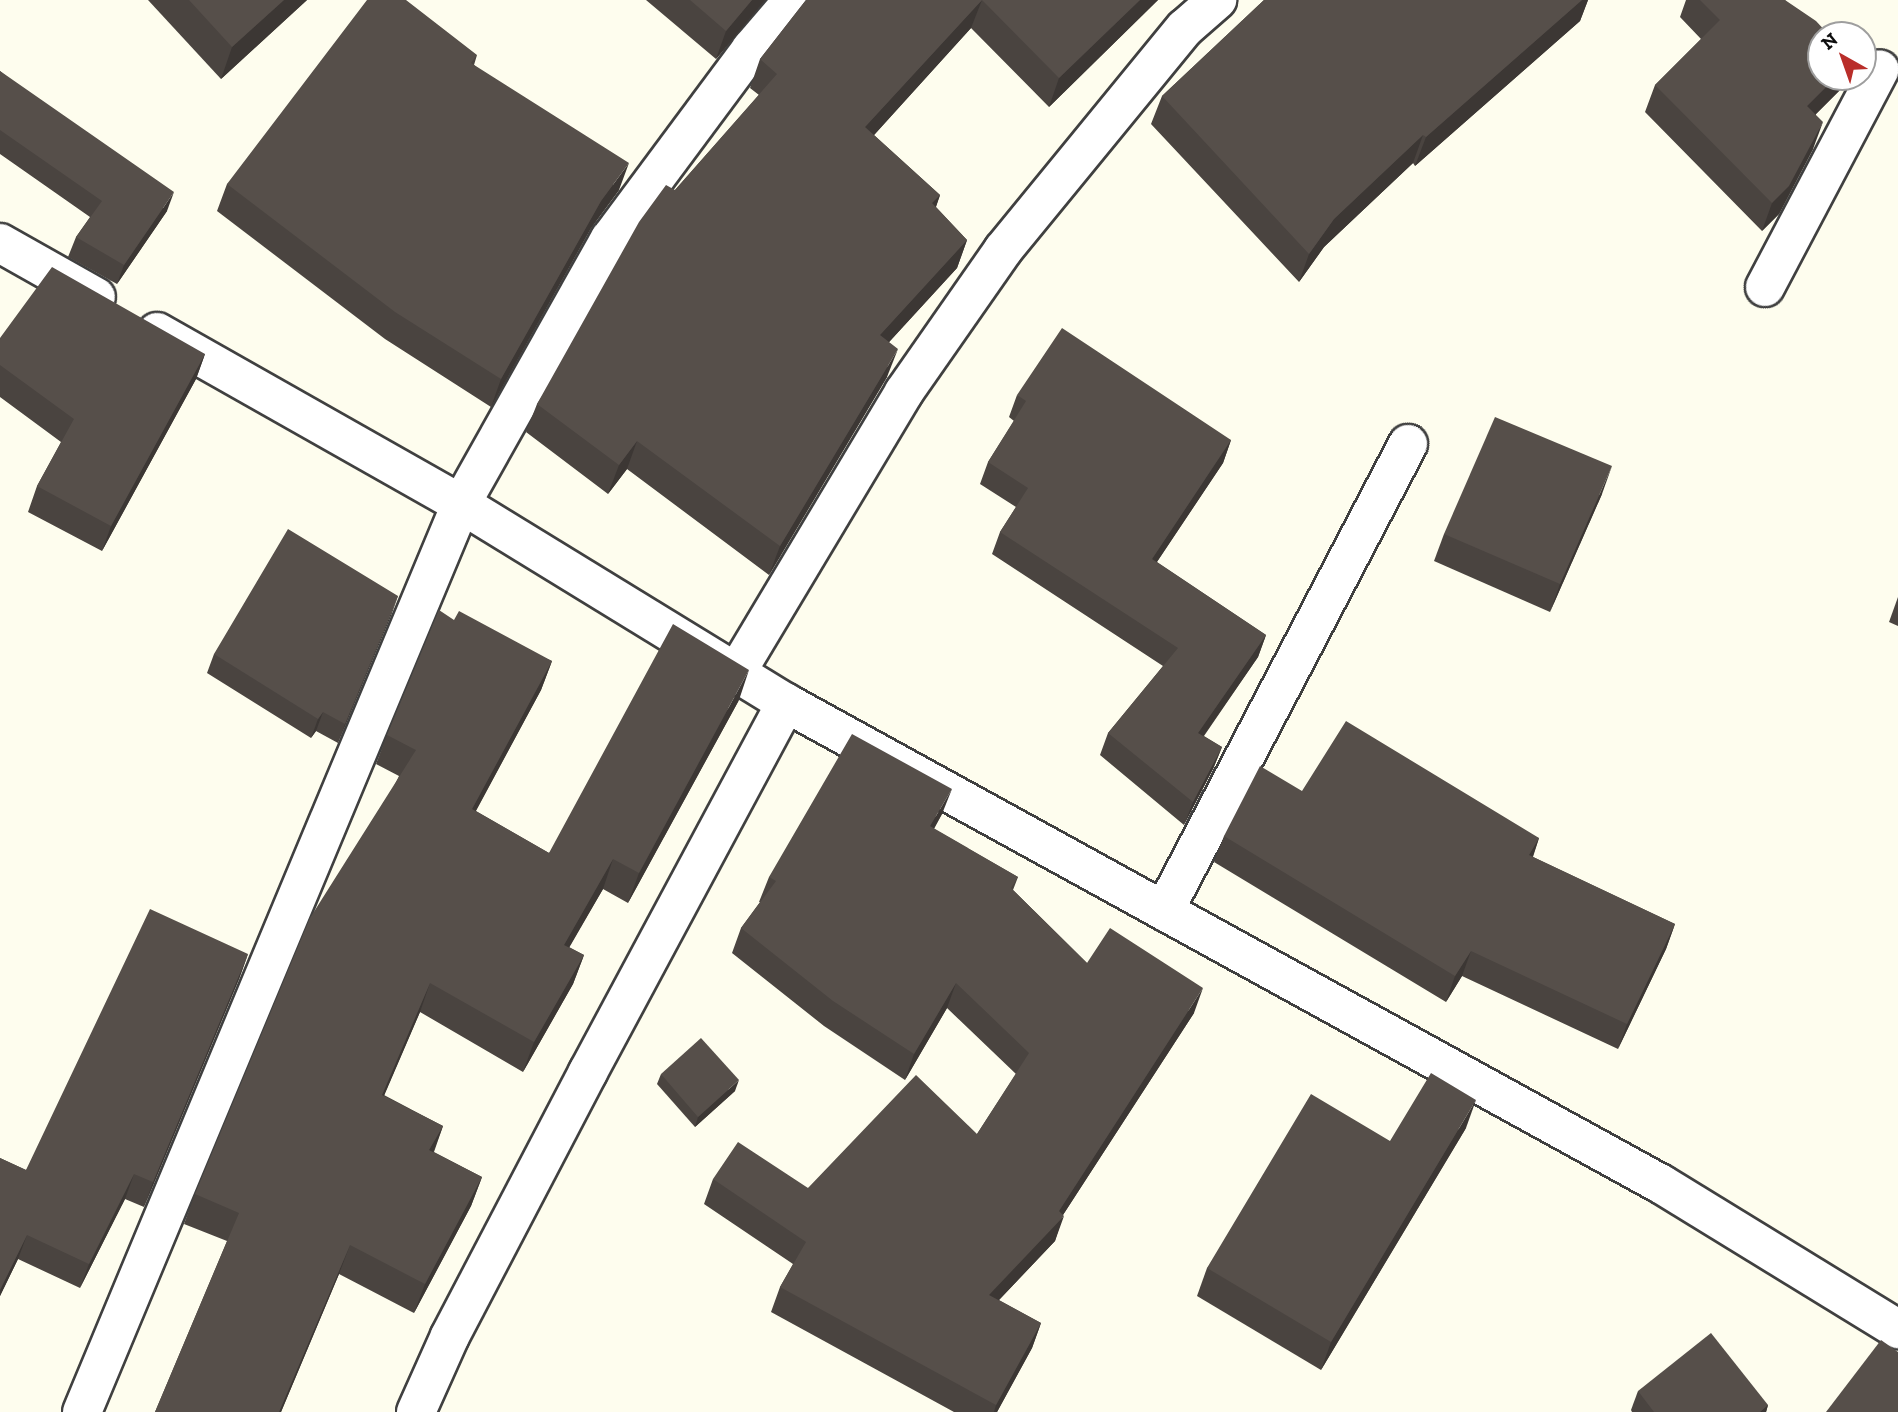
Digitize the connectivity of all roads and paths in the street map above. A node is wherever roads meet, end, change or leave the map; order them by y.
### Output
1 (793, 0) edge
2 (1217, 0) edge
3 (1880, 69) edge
4 (0, 243) edge
5 (1765, 287) dead end
6 (1408, 444) dead end
7 (461, 504) junction
8 (736, 673) junction
9 (786, 703) junction
10 (1164, 911) junction
11 (1898, 1329) edge
12 (82, 1412) edge
13 (416, 1412) edge

1 - 7 street
2 - 8 street
3 - 5 street
4 - 7 street
6 - 10 street
7 - 8 street
7 - 12 street
8 - 9 street
9 - 10 street
9 - 13 street
10 - 11 street

